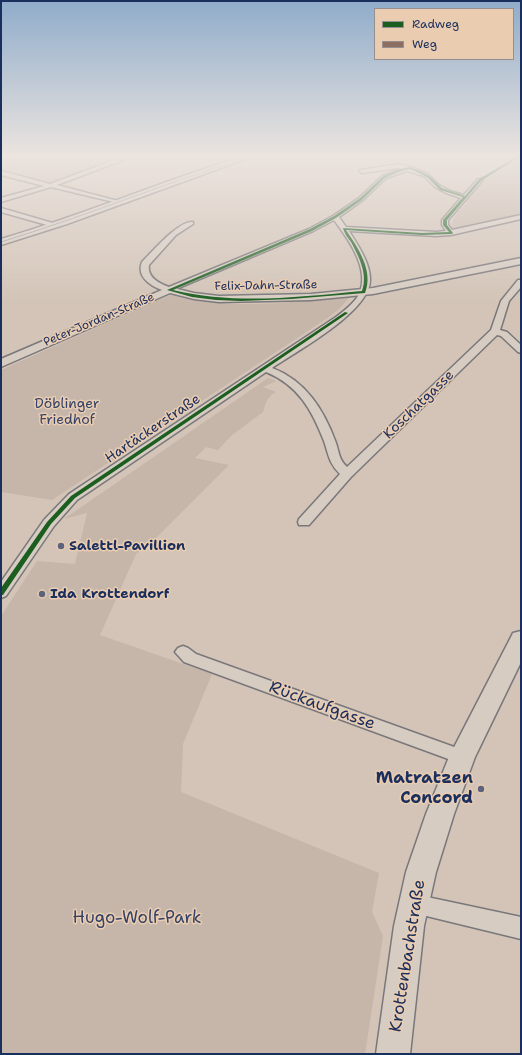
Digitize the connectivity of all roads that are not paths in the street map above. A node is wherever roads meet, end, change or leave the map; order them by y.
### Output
1 (107, 205) edge
2 (352, 205) edge
3 (459, 205) edge
4 (1, 210) edge
5 (335, 217) junction
6 (521, 217) edge
7 (191, 223) dead end
8 (54, 224) junction
9 (344, 229) junction
10 (451, 233) junction
11 (1, 242) edge
12 (521, 261) edge
13 (521, 282) edge
14 (169, 290) junction
15 (364, 292) junction
16 (495, 331) junction
17 (521, 350) edge
18 (1, 362) edge
19 (264, 368) junction
20 (347, 474) junction
21 (304, 522) dead end
22 (1, 593) edge
23 (521, 639) edge
24 (183, 652) dead end
25 (462, 757) junction
26 (413, 904) junction
27 (521, 928) edge
28 (393, 1054) edge

1 - 8 street
2 - 5 street, Peter-Jordan-Straße
3 - 10 street
4 - 8 street
5 - 9 street
5 - 14 street, Peter-Jordan-Straße
6 - 10 street
7 - 14 street, Felix-Dahn-Straße
8 - 11 street
9 - 10 street
9 - 15 street
12 - 15 street, Felix-Dahn-Straße
13 - 16 street, Koschatgasse
14 - 15 street, Felix-Dahn-Straße
14 - 18 street, Peter-Jordan-Straße
15 - 19 street, Hartäckerstraße
16 - 17 street
16 - 20 street, Koschatgasse
19 - 20 street
19 - 22 street, Hartäckerstraße
20 - 21 street, Koschatgasse
23 - 25 main road, Krottenbachstraße
24 - 25 street, Rückaufgasse
25 - 26 main road, Krottenbachstraße
26 - 27 street
26 - 28 main road, Krottenbachstraße

